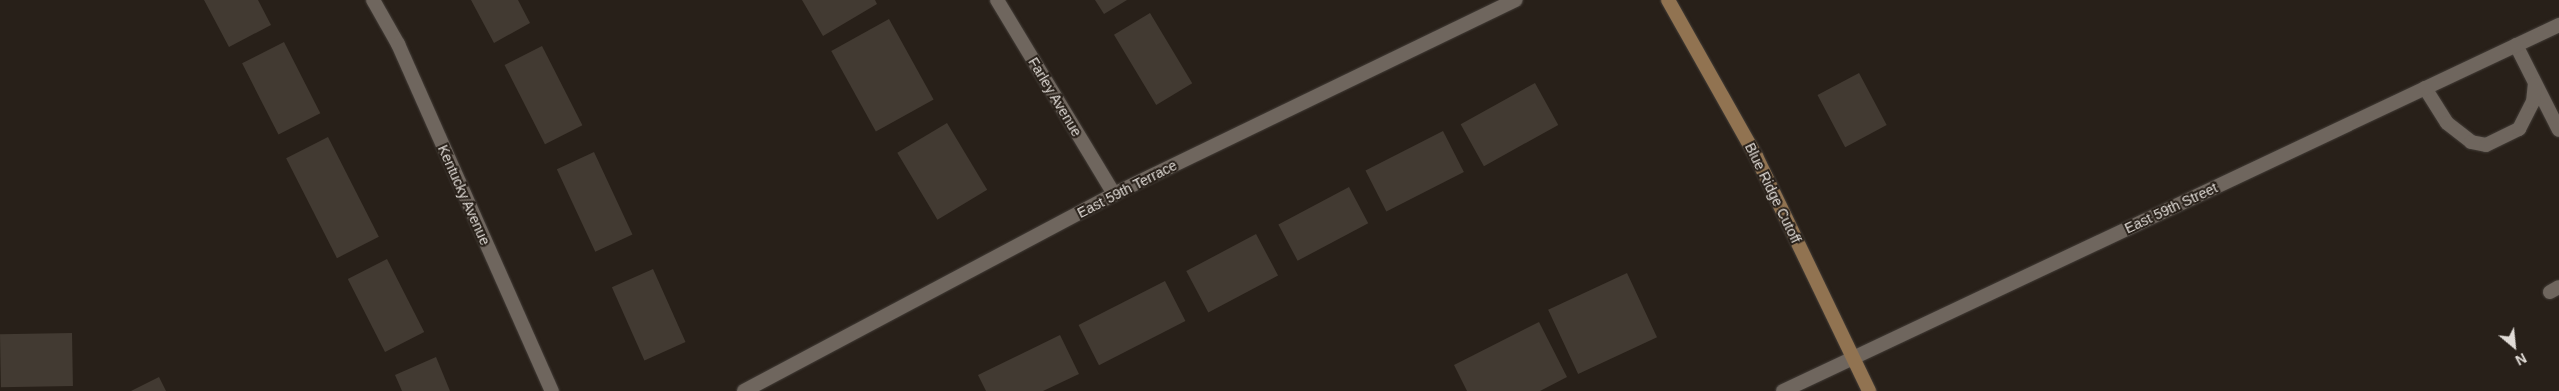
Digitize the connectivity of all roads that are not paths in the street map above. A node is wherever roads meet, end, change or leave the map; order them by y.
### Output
1 (373, 0) edge
2 (997, 0) edge
3 (1516, 0) edge
4 (1668, 0) edge
5 (2559, 24) edge
6 (2516, 45) junction
7 (2536, 84) junction
8 (2425, 88) junction
9 (2559, 130) edge
10 (1114, 194) junction
11 (1853, 358) junction
12 (552, 391) edge
13 (744, 391) edge
14 (1783, 391) edge
15 (1869, 391) edge

1 - 12 street, Kentucky Avenue
2 - 10 street, Farley Avenue
3 - 10 street, East 59th Terrace
4 - 11 main road, Blue Ridge Cutoff
5 - 6 street, East 59th Street
6 - 7 street
6 - 8 street, East 59th Street
7 - 8 street
7 - 9 street
8 - 11 street, East 59th Street
10 - 13 street, East 59th Terrace
11 - 14 street, East 59th Street
11 - 15 main road, Blue Ridge Cutoff

